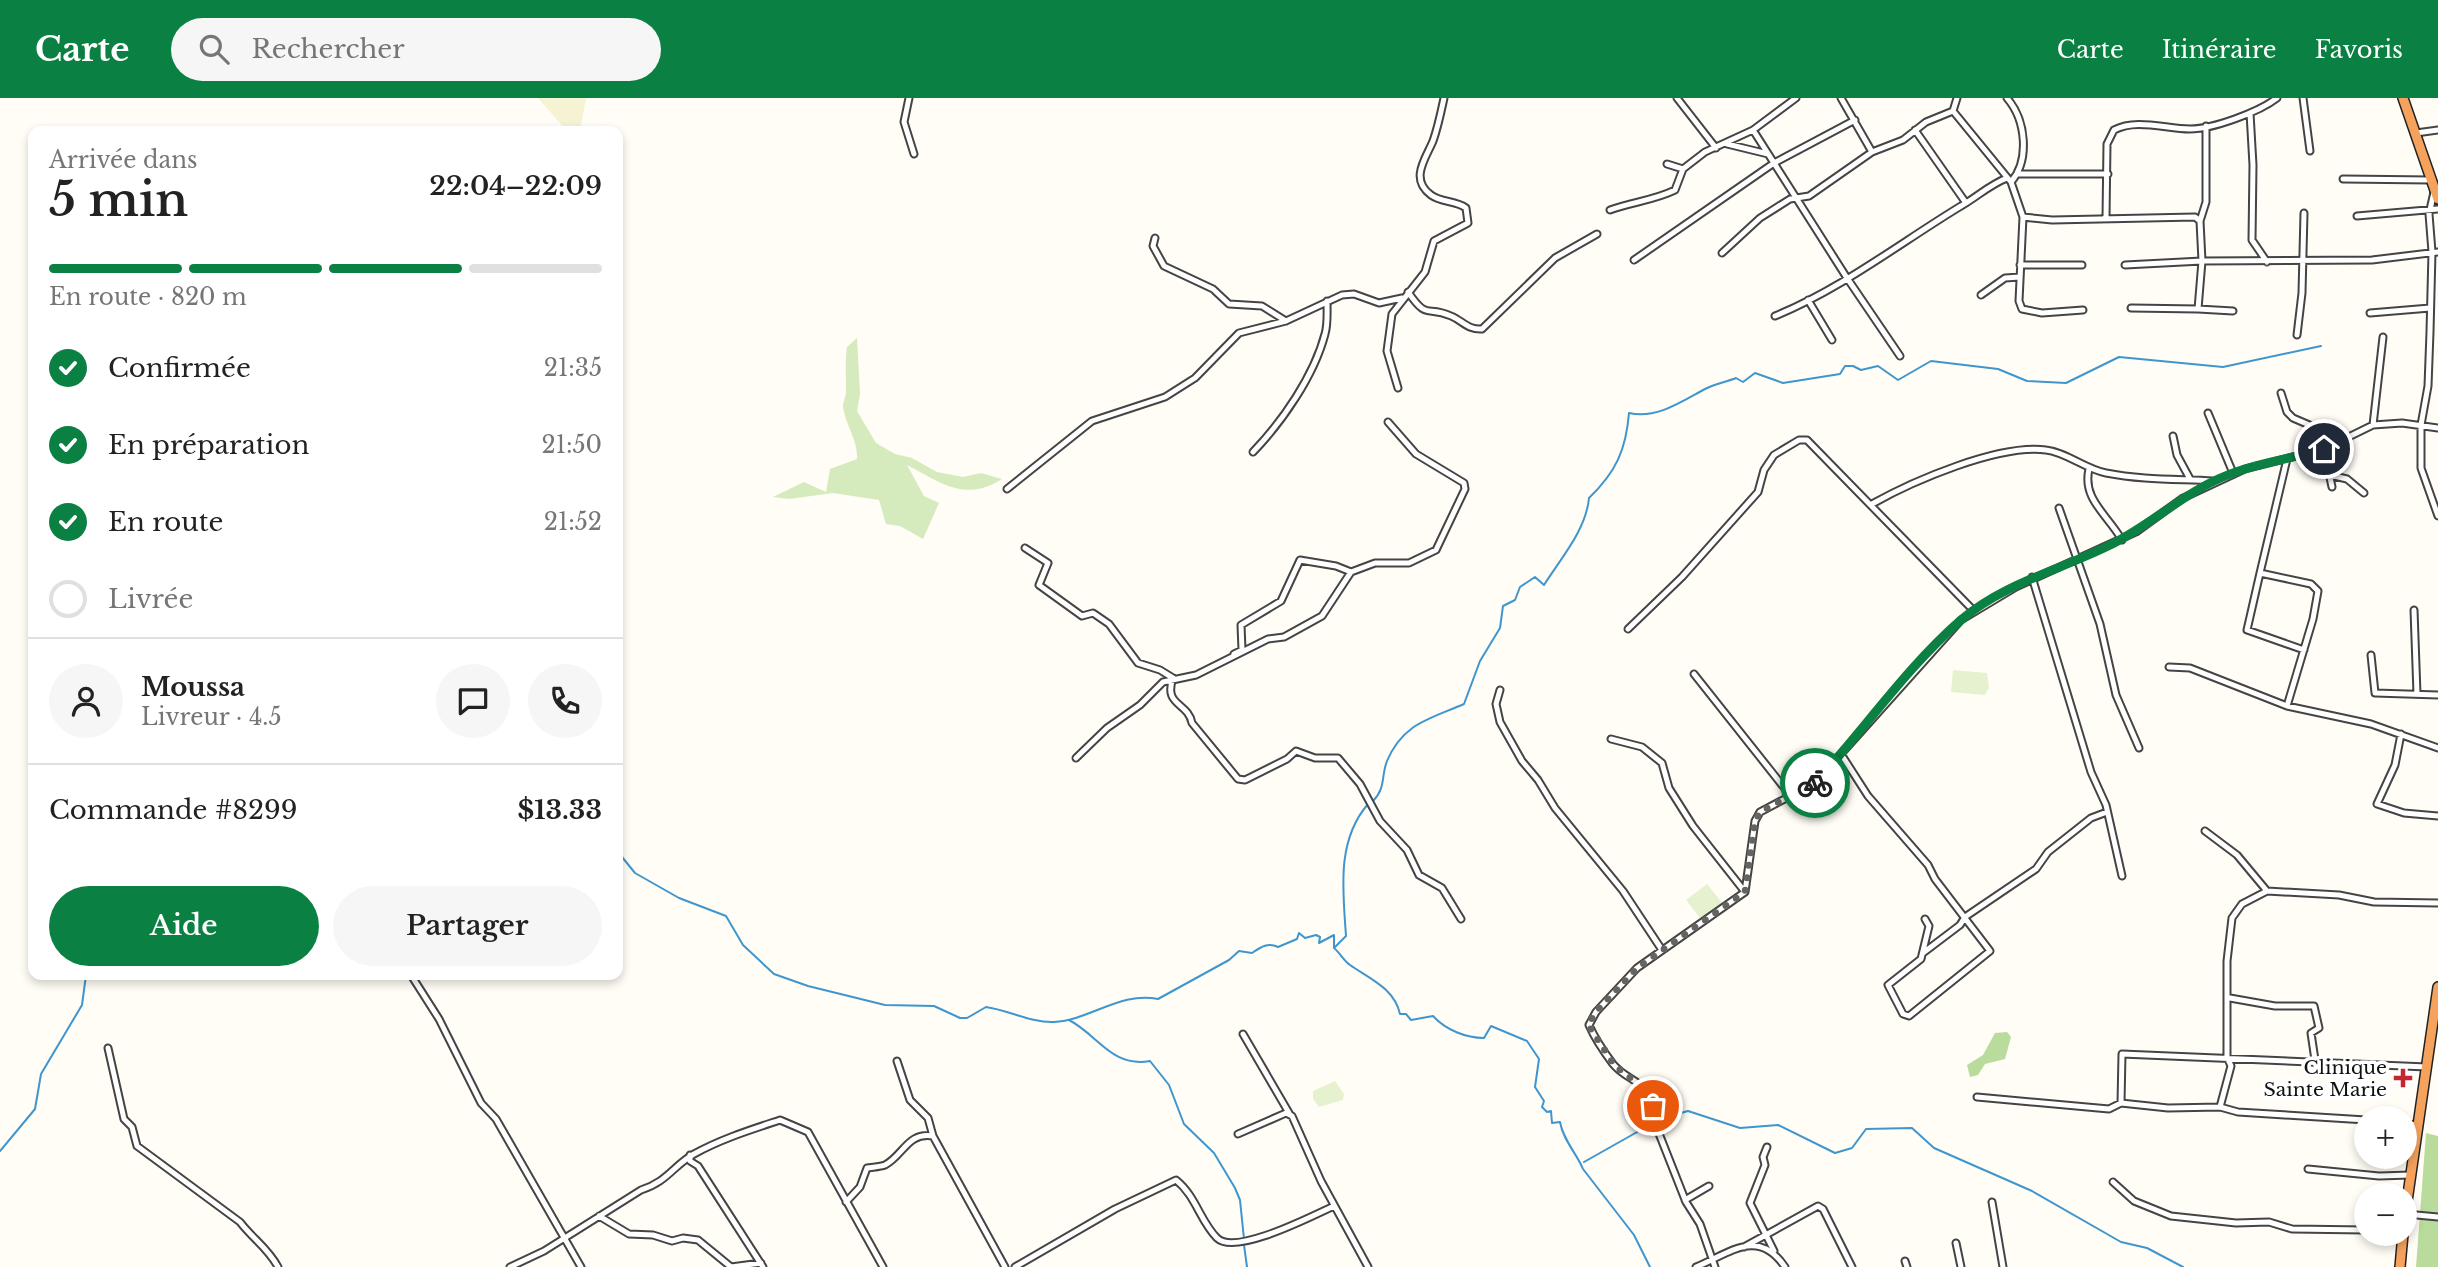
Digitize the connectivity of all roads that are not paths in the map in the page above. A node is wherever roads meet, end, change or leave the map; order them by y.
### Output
1 (909, 98) edge
2 (1444, 98) edge
3 (1677, 98) edge
4 (1796, 98) edge
5 (1841, 98) edge
6 (1957, 98) edge
7 (2007, 98) edge
8 (2277, 98) edge
9 (2303, 98) edge
10 (2403, 98) edge
11 (1953, 111) junction
12 (2250, 113) junction
13 (1855, 120) junction
14 (2206, 126) junction
15 (1753, 130) junction
16 (1915, 130) junction
17 (2438, 130) edge
18 (2417, 134) junction
19 (1726, 144) junction
20 (1716, 148) junction
21 (2309, 151) dead end
22 (1872, 152) junction
23 (914, 154) dead end
24 (1768, 154) junction
25 (1774, 163) junction
26 (1667, 164) dead end
27 (1684, 169) junction
28 (2018, 174) junction
29 (2108, 174) junction
30 (2343, 179) dead end
31 (2009, 180) junction
32 (2435, 189) edge
33 (1796, 198) junction
34 (1966, 203) junction
35 (2438, 209) edge
36 (1610, 210) dead end
37 (2429, 210) junction
38 (2304, 212) dead end
39 (2357, 216) dead end
40 (2023, 217) junction
41 (2106, 218) junction
42 (2200, 221) junction
43 (1597, 234) dead end
44 (1155, 238) dead end
45 (2435, 252) edge
46 (1722, 253) dead end
47 (2304, 259) junction
48 (1634, 260) dead end
49 (2202, 261) junction
50 (2267, 262) junction
51 (2020, 265) junction
52 (2082, 265) dead end
53 (2125, 265) dead end
54 (2020, 277) junction
55 (1847, 278) junction
56 (1408, 292) junction
57 (1981, 295) dead end
58 (1402, 298) junction
59 (1808, 300) junction
60 (1327, 301) junction
61 (2430, 307) junction
62 (2131, 308) dead end
63 (2198, 309) junction
64 (2083, 310) dead end
65 (2233, 311) dead end
66 (2370, 313) dead end
67 (1775, 316) dead end
68 (1286, 321) junction
69 (2438, 331) edge
70 (2430, 332) junction
71 (2297, 335) dead end
72 (2383, 337) dead end
73 (1832, 340) dead end
74 (1900, 356) dead end
75 (1398, 388) dead end
76 (2281, 393) dead end
77 (2208, 413) dead end
78 (1388, 422) dead end
79 (2373, 425) junction
80 (2421, 425) junction
81 (2438, 428) edge
82 (2173, 436) dead end
83 (2342, 439) junction
84 (2324, 449) junction
85 (1253, 452) dead end
86 (2287, 459) junction
87 (2089, 469) junction
88 (2233, 473) junction
89 (2330, 475) junction
90 (2190, 480) junction
91 (2213, 481) junction
92 (2332, 487) dead end
93 (1007, 489) dead end
94 (2364, 493) dead end
95 (1872, 504) junction
96 (2059, 508) dead end
97 (2438, 516) edge
98 (2122, 540) junction
99 (1025, 548) dead end
100 (2075, 560) junction
101 (1351, 572) junction
102 (2260, 573) junction
103 (2032, 578) junction
104 (2414, 610) dead end
105 (1974, 611) junction
106 (1628, 629) dead end
107 (2304, 650) junction
108 (1234, 654) junction
109 (2371, 654) dead end
110 (2169, 667) dead end
111 (1695, 674) dead end
112 (1173, 678) junction
113 (1500, 690) dead end
114 (2417, 694) junction
115 (2438, 695) edge
116 (2287, 706) junction
117 (2401, 734) junction
118 (1611, 739) dead end
119 (2139, 748) dead end
120 (2438, 748) edge
121 (1841, 754) junction
122 (1076, 758) dead end
123 (1790, 795) junction
124 (2107, 812) junction
125 (2438, 816) edge
126 (2205, 831) dead end
127 (2122, 876) dead end
128 (2267, 891) junction
129 (1745, 892) junction
130 (2438, 903) edge
131 (1965, 917) junction
132 (1461, 919) dead end
133 (1925, 919) dead end
134 (1661, 950) junction
135 (1923, 953) junction
136 (414, 980) edge
137 (2438, 987) edge
138 (2230, 998) junction
139 (1243, 1034) dead end
140 (108, 1048) dead end
141 (2227, 1057) junction
142 (2315, 1060) junction
143 (897, 1061) dead end
144 (2427, 1067) junction
145 (1977, 1097) dead end
146 (2121, 1103) junction
147 (2220, 1107) junction
148 (1289, 1114) junction
149 (1653, 1115) dead end
150 (2354, 1119) edge
151 (2419, 1125) joint
152 (1649, 1131) dead end
153 (1238, 1134) dead end
154 (933, 1136) junction
155 (1767, 1147) dead end
156 (690, 1155) junction
157 (2308, 1169) dead end
158 (2410, 1175) junction
159 (2113, 1182) dead end
160 (2409, 1183) edge
161 (1709, 1186) dead end
162 (1685, 1200) junction
163 (846, 1202) junction
164 (1992, 1202) dead end
165 (1334, 1206) junction
166 (598, 1216) junction
167 (2438, 1217) edge
168 (2417, 1218) edge
169 (2354, 1230) edge
170 (1768, 1234) junction
171 (565, 1236) junction
172 (1956, 1243) dead end
173 (2402, 1246) edge
174 (1744, 1247) junction
175 (1774, 1251) junction
176 (1714, 1264) edge
177 (762, 1265) edge
178 (278, 1267) edge
179 (510, 1267) edge
180 (582, 1267) edge
181 (883, 1267) edge
182 (1005, 1267) edge
183 (1015, 1267) edge
184 (1368, 1267) edge
185 (1696, 1267) edge
186 (1785, 1267) edge
187 (1853, 1267) edge
188 (1961, 1267) edge
189 (2003, 1267) edge
190 (2400, 1267) edge

1 - 23 street
2 - 56 street
3 - 20 street
4 - 15 street
5 - 13 street
6 - 11 street
7 - 28 street
8 - 12 street
9 - 21 street
10 - 18 highway
11 - 16 street
11 - 31 street
12 - 14 street
12 - 50 street
13 - 22 street
13 - 25 street
14 - 29 street
14 - 42 street
15 - 19 street
15 - 24 street
16 - 22 street
16 - 34 street
17 - 18 street
18 - 32 highway
19 - 20 street
19 - 24 street
20 - 27 street
22 - 33 street
24 - 25 street
25 - 33 street
25 - 48 street
26 - 27 street
27 - 36 street
28 - 29 street
28 - 31 street
29 - 41 street
30 - 32 street
31 - 34 street
31 - 40 street
32 - 37 street
33 - 46 street
33 - 55 street
34 - 55 street
35 - 37 street
37 - 39 street
37 - 45 street
38 - 47 street
40 - 41 street
40 - 51 street
41 - 42 street
42 - 49 street
43 - 56 street
44 - 68 street
45 - 47 street
45 - 61 street
47 - 50 street
47 - 71 street
49 - 50 street
49 - 53 street
49 - 63 street
51 - 52 street
51 - 54 street
54 - 57 street
54 - 64 street
55 - 59 street
55 - 74 street
56 - 58 street
58 - 60 street
58 - 75 street
59 - 67 street
59 - 73 street
60 - 68 street
60 - 85 street
61 - 66 street
61 - 70 street
62 - 63 street
63 - 65 street
68 - 93 street
69 - 70 street
70 - 80 street
72 - 79 street
76 - 83 street
77 - 88 street
78 - 101 street
79 - 80 street
79 - 83 street
80 - 81 street
80 - 97 street
82 - 90 street
83 - 84 street
84 - 86 street
84 - 89 street
86 - 88 street
86 - 102 street
87 - 90 street
87 - 95 street
87 - 98 street
88 - 91 street
89 - 92 street
89 - 94 street
90 - 91 street
91 - 98 street
95 - 105 street
95 - 106 street
96 - 100 street
98 - 100 street
99 - 112 street
100 - 103 street
100 - 119 street
101 - 108 street
101 - 108 street
102 - 107 street
102 - 107 street
103 - 105 street
103 - 124 street
104 - 114 street
105 - 121 street
107 - 116 street
108 - 112 street
109 - 114 street
110 - 116 street
111 - 123 street
112 - 122 street
112 - 132 street
113 - 134 street
114 - 115 street
116 - 117 street
117 - 120 street
117 - 125 street
118 - 129 street
121 - 123 street
121 - 131 street
123 - 129 street
124 - 127 street
124 - 131 street
126 - 128 street
128 - 130 street
128 - 138 street
129 - 134 street
131 - 135 street
131 - 135 street
133 - 135 street
134 - 149 street
136 - 171 street
137 - 144 highway
138 - 141 street
138 - 142 street
139 - 148 street
140 - 178 street
141 - 142 street
141 - 146 street
141 - 147 street
142 - 144 street
143 - 154 street
144 - 151 highway
145 - 146 street
146 - 147 street
147 - 150 street
148 - 153 street
148 - 165 street
151 - 158 highway
152 - 162 street
154 - 163 street
154 - 182 street
155 - 170 street
156 - 163 street
156 - 166 street
156 - 177 street
157 - 158 street
158 - 160 highway
159 - 169 street
161 - 162 street
162 - 176 street
163 - 181 street
164 - 189 street
165 - 183 street
165 - 184 street
166 - 171 street
166 - 177 street
167 - 168 street
170 - 174 street
170 - 175 street
170 - 187 street
171 - 179 street
171 - 180 street
172 - 188 street
173 - 190 highway
174 - 175 street
174 - 176 street
175 - 186 street
176 - 185 street

